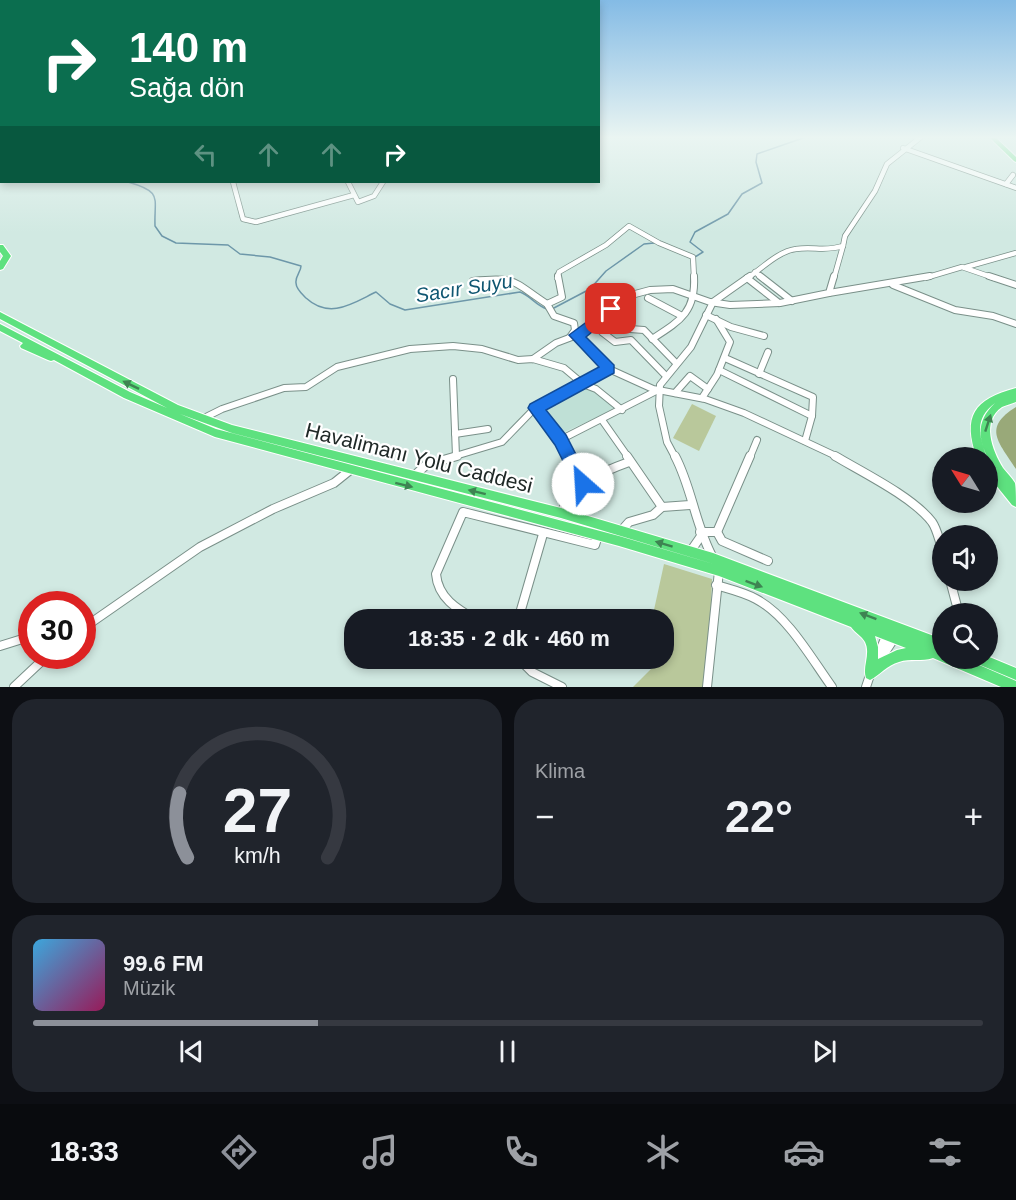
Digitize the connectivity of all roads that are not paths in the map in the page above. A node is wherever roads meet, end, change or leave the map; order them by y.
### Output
1 (885, 169) edge
2 (963, 169) edge
3 (1012, 175) dead end
4 (233, 183) edge
5 (348, 183) edge
6 (383, 183) edge
7 (1006, 184) junction
8 (1016, 188) edge
9 (354, 195) junction
10 (843, 246) junction
11 (0, 247) edge
12 (1016, 253) edge
13 (0, 267) edge
14 (962, 267) junction
15 (755, 272) junction
16 (747, 278) junction
17 (473, 281) dead end
18 (890, 284) junction
19 (1016, 285) edge
20 (829, 293) junction
21 (695, 297) junction
22 (648, 298) dead end
23 (792, 301) junction
24 (713, 302) junction
25 (779, 303) junction
26 (548, 307) junction
27 (0, 315) edge
28 (706, 315) junction
29 (682, 316) junction
30 (617, 319) dead end
31 (716, 319) junction
32 (1016, 324) edge
33 (0, 327) edge
34 (602, 332) dead end
35 (0, 334) edge
36 (764, 336) dead end
37 (573, 337) junction
38 (652, 339) junction
39 (768, 352) dead end
40 (725, 358) junction
41 (533, 359) junction
42 (676, 363) junction
43 (72, 366) junction
44 (609, 369) junction
45 (719, 370) junction
46 (759, 374) junction
47 (666, 375) junction
48 (453, 379) dead end
49 (583, 384) junction
50 (708, 389) junction
51 (658, 390) junction
52 (1016, 392) edge
53 (675, 393) junction
54 (702, 398) junction
55 (1016, 398) edge
56 (535, 408) junction
57 (622, 410) junction
58 (812, 416) junction
59 (202, 419) junction
60 (602, 420) junction
61 (488, 429) dead end
62 (455, 434) junction
63 (560, 440) junction
64 (758, 440) dead end
65 (805, 441) junction
66 (979, 447) edge
67 (456, 456) junction
68 (629, 462) junction
69 (349, 471) junction
70 (414, 476) junction
71 (998, 480) edge
72 (583, 484) junction
73 (1016, 492) edge
74 (1016, 502) edge
75 (690, 505) junction
76 (662, 507) junction
77 (561, 513) junction
78 (934, 525) edge
79 (621, 531) junction
80 (717, 532) junction
81 (543, 534) junction
82 (700, 534) junction
83 (598, 535) junction
84 (690, 552) junction
85 (713, 558) junction
86 (768, 561) dead end
87 (719, 571) junction
88 (716, 585) junction
89 (460, 609) edge
90 (521, 609) edge
91 (833, 613) junction
92 (96, 619) edge
93 (893, 631) junction
94 (18, 640) edge
95 (932, 642) edge
96 (0, 646) edge
97 (932, 651) edge
98 (932, 655) edge
99 (998, 667) edge
100 (34, 669) edge
101 (529, 669) edge
102 (973, 669) edge
103 (870, 674) junction
104 (1016, 674) edge
105 (14, 687) edge
106 (562, 687) edge
107 (706, 687) edge
108 (832, 687) edge
109 (866, 687) edge
110 (1016, 687) edge

1 - 10 street
2 - 7 street
3 - 7 street
4 - 9 street
5 - 9 street
6 - 9 street
7 - 8 street
10 - 15 street
10 - 20 street
11 - 13 highway
12 - 14 street
14 - 18 street
14 - 19 street
15 - 16 street
15 - 23 street
16 - 24 street
16 - 25 street
17 - 26 street
18 - 20 street
18 - 32 street
20 - 23 street
21 - 24 street
21 - 26 street
21 - 29 street
21 - 37 street
22 - 29 street
23 - 25 street
24 - 25 street
24 - 28 street
26 - 37 street
59 -> 27 highway, Havalimanı Yolu Caddesi
28 - 31 street
28 - 42 street
29 - 38 street
30 - 38 street
31 - 36 street
31 - 40 street
33 - 43 highway, Havalimanı Yolu Caddesi
34 - 47 street
35 - 43 highway
37 - 41 street
37 - 44 street
38 - 42 street
39 - 46 street
40 - 45 street
40 - 46 street
41 - 49 street
41 - 59 street
42 - 47 street
43 - 69 highway, Havalimanı Yolu Caddesi
44 - 49 street
44 - 51 street
45 - 50 street
45 - 58 street
46 - 58 street
47 - 51 street
48 - 62 street
49 - 56 street
49 - 57 street
50 - 53 street
50 - 54 street
51 - 53 street
51 - 57 street
51 - 75 street
52 - 66 highway
53 - 54 street
54 - 65 street
73 -> 55 highway
56 - 63 street
56 - 67 street
57 - 60 street
58 - 65 street
59 - 70 highway, Havalimanı Yolu Caddesi
60 - 63 street
60 - 68 street
61 - 62 street
62 - 67 street
63 - 72 street
64 - 80 street
65 - 78 street
67 - 70 street
68 - 72 street
68 - 76 street
69 -> 83 highway, Havalimanı Yolu Caddesi
69 - 92 street
77 -> 70 highway, Havalimanı Yolu Caddesi
71 - 74 highway
72 - 77 street
75 - 76 street
75 - 82 street
76 - 79 street
77 - 79 highway, Havalimanı Yolu Caddesi
84 -> 79 highway, Havalimanı Yolu Caddesi
80 - 82 street
80 - 86 street
81 - 83 street
81 - 89 street
81 - 90 street
82 - 84 street
82 - 85 street
83 - 87 highway, Havalimanı Yolu Caddesi
84 - 85 highway, Havalimanı Yolu Caddesi
93 -> 85 highway, Havalimanı Yolu Caddesi
87 - 88 street
87 -> 91 highway, Havalimanı Yolu Caddesi
88 - 107 street
88 - 108 street
91 - 93 highway, Havalimanı Yolu Caddesi
91 - 103 highway
93 - 95 highway, Havalimanı Yolu Caddesi
93 - 97 highway, Havalimanı Yolu Caddesi
93 - 103 street
94 - 96 street
98 - 103 highway
99 - 104 highway
100 - 105 street
101 - 106 street
102 - 110 highway
103 - 109 street

